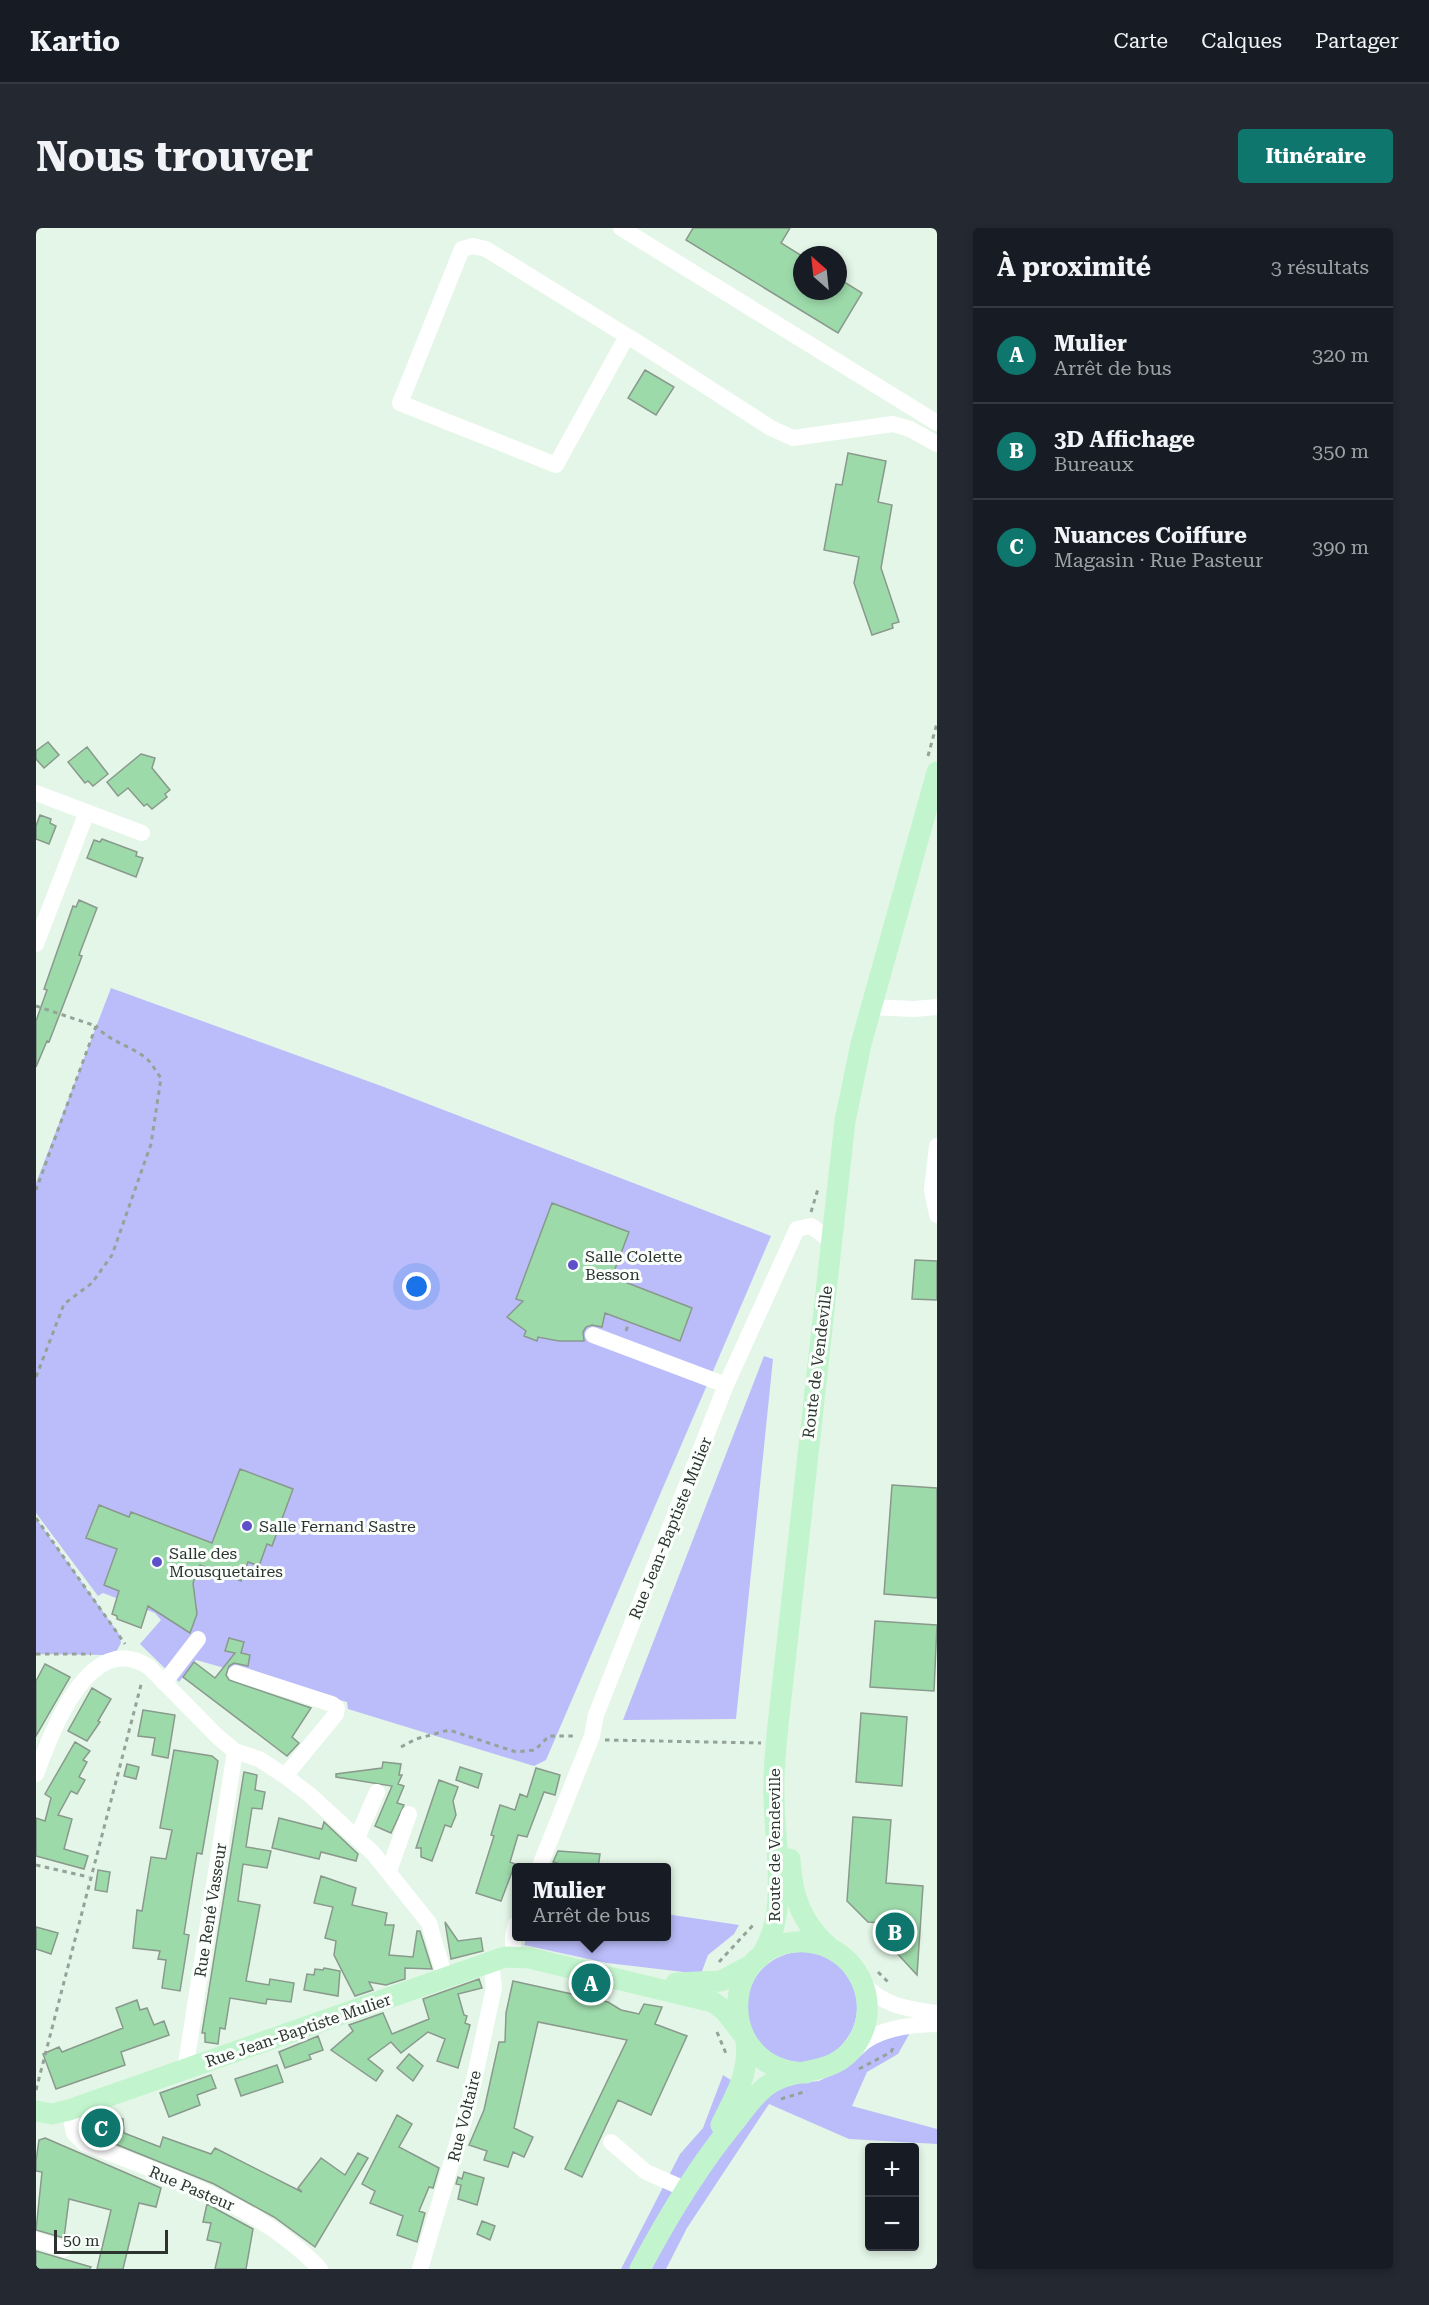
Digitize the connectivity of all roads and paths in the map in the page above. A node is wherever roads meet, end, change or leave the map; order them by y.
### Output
1 (621, 228) edge
2 (627, 336) junction
3 (937, 423) edge
4 (937, 444) edge
5 (937, 772) edge
6 (36, 793) edge
7 (87, 812) junction
8 (937, 817) edge
9 (142, 833) dead end
10 (36, 944) edge
11 (36, 1006) edge
12 (878, 1007) junction
13 (937, 1007) edge
14 (96, 1026) junction
15 (937, 1146) edge
16 (36, 1190) edge
17 (937, 1215) edge
18 (831, 1241) junction
19 (593, 1335) dead end
20 (36, 1377) edge
21 (726, 1385) junction
22 (36, 1518) edge
23 (41, 1525) junction
24 (36, 1530) edge
25 (198, 1639) dead end
26 (36, 1654) edge
27 (119, 1658) junction
28 (146, 1665) junction
29 (237, 1673) dead end
30 (164, 1683) junction
31 (235, 1751) junction
32 (40, 1752) edge
33 (36, 1774) edge
34 (285, 1776) junction
35 (377, 1792) dead end
36 (409, 1814) dead end
37 (357, 1838) junction
38 (541, 1863) edge
39 (36, 1865) edge
40 (389, 1871) junction
41 (89, 1877) junction
42 (513, 1941) edge
43 (830, 1948) junction
44 (513, 1957) junction
45 (756, 1961) junction
46 (491, 1962) junction
47 (602, 1975) junction
48 (869, 1975) junction
49 (445, 1978) junction
50 (898, 2006) junction
51 (937, 2013) edge
52 (937, 2024) edge
53 (896, 2028) junction
54 (744, 2037) junction
55 (849, 2064) junction
56 (185, 2070) junction
57 (808, 2081) junction
58 (36, 2090) edge
59 (778, 2099) dead end
60 (53, 2112) edge
61 (611, 2142) dead end
62 (708, 2154) junction
63 (686, 2189) junction
64 (36, 2240) edge
65 (64, 2248) dead end
66 (320, 2269) edge
67 (420, 2269) edge
68 (640, 2269) edge

1 - 3 street
2 - 2 street
2 - 4 street
5 - 12 main road, Route de Vendeville
6 - 7 street
7 - 9 street
7 - 10 street
8 - 12 main road, Route de Vendeville
11 - 14 path
12 - 13 street
12 - 18 main road, Route de Vendeville
12 - 43 main road, Route de Vendeville
14 - 16 path
14 - 20 path
15 - 17 street
18 - 21 street, Rue Jean-Baptiste Mulier
18 - 45 main road, Route de Vendeville
19 - 21 street
21 - 38 street, Rue Jean-Baptiste Mulier
22 - 23 path
23 - 24 path
23 - 27 path
25 - 30 street
26 - 27 path
27 - 28 street
27 - 32 street
28 - 30 street
28 - 41 path
29 - 34 street
30 - 31 street
31 - 34 street
31 - 56 street, Rue René Vasseur
32 - 33 street
34 - 37 street
35 - 37 street
36 - 40 street
37 - 40 street
39 - 41 path
40 - 49 street
41 - 58 path
42 - 44 street
43 - 45 main road
43 - 48 main road
44 - 46 main road, Rue Jean-Baptiste Mulier
44 - 47 main road
45 - 47 main road
45 - 54 main road
46 - 49 main road, Rue Jean-Baptiste Mulier
46 - 67 street, Rue Voltaire
47 - 54 main road
48 - 50 street
48 - 50 path
48 - 55 main road
49 - 56 main road, Rue Jean-Baptiste Mulier
50 - 51 street
52 - 53 street
53 - 55 street
53 - 55 path
54 - 57 main road
54 - 62 main road
55 - 57 main road
56 - 60 main road, Rue Jean-Baptiste Mulier
57 - 59 path
57 - 62 main road
60 - 66 street, Rue Pasteur
61 - 63 street
62 - 63 main road
63 - 68 main road
64 - 65 street

